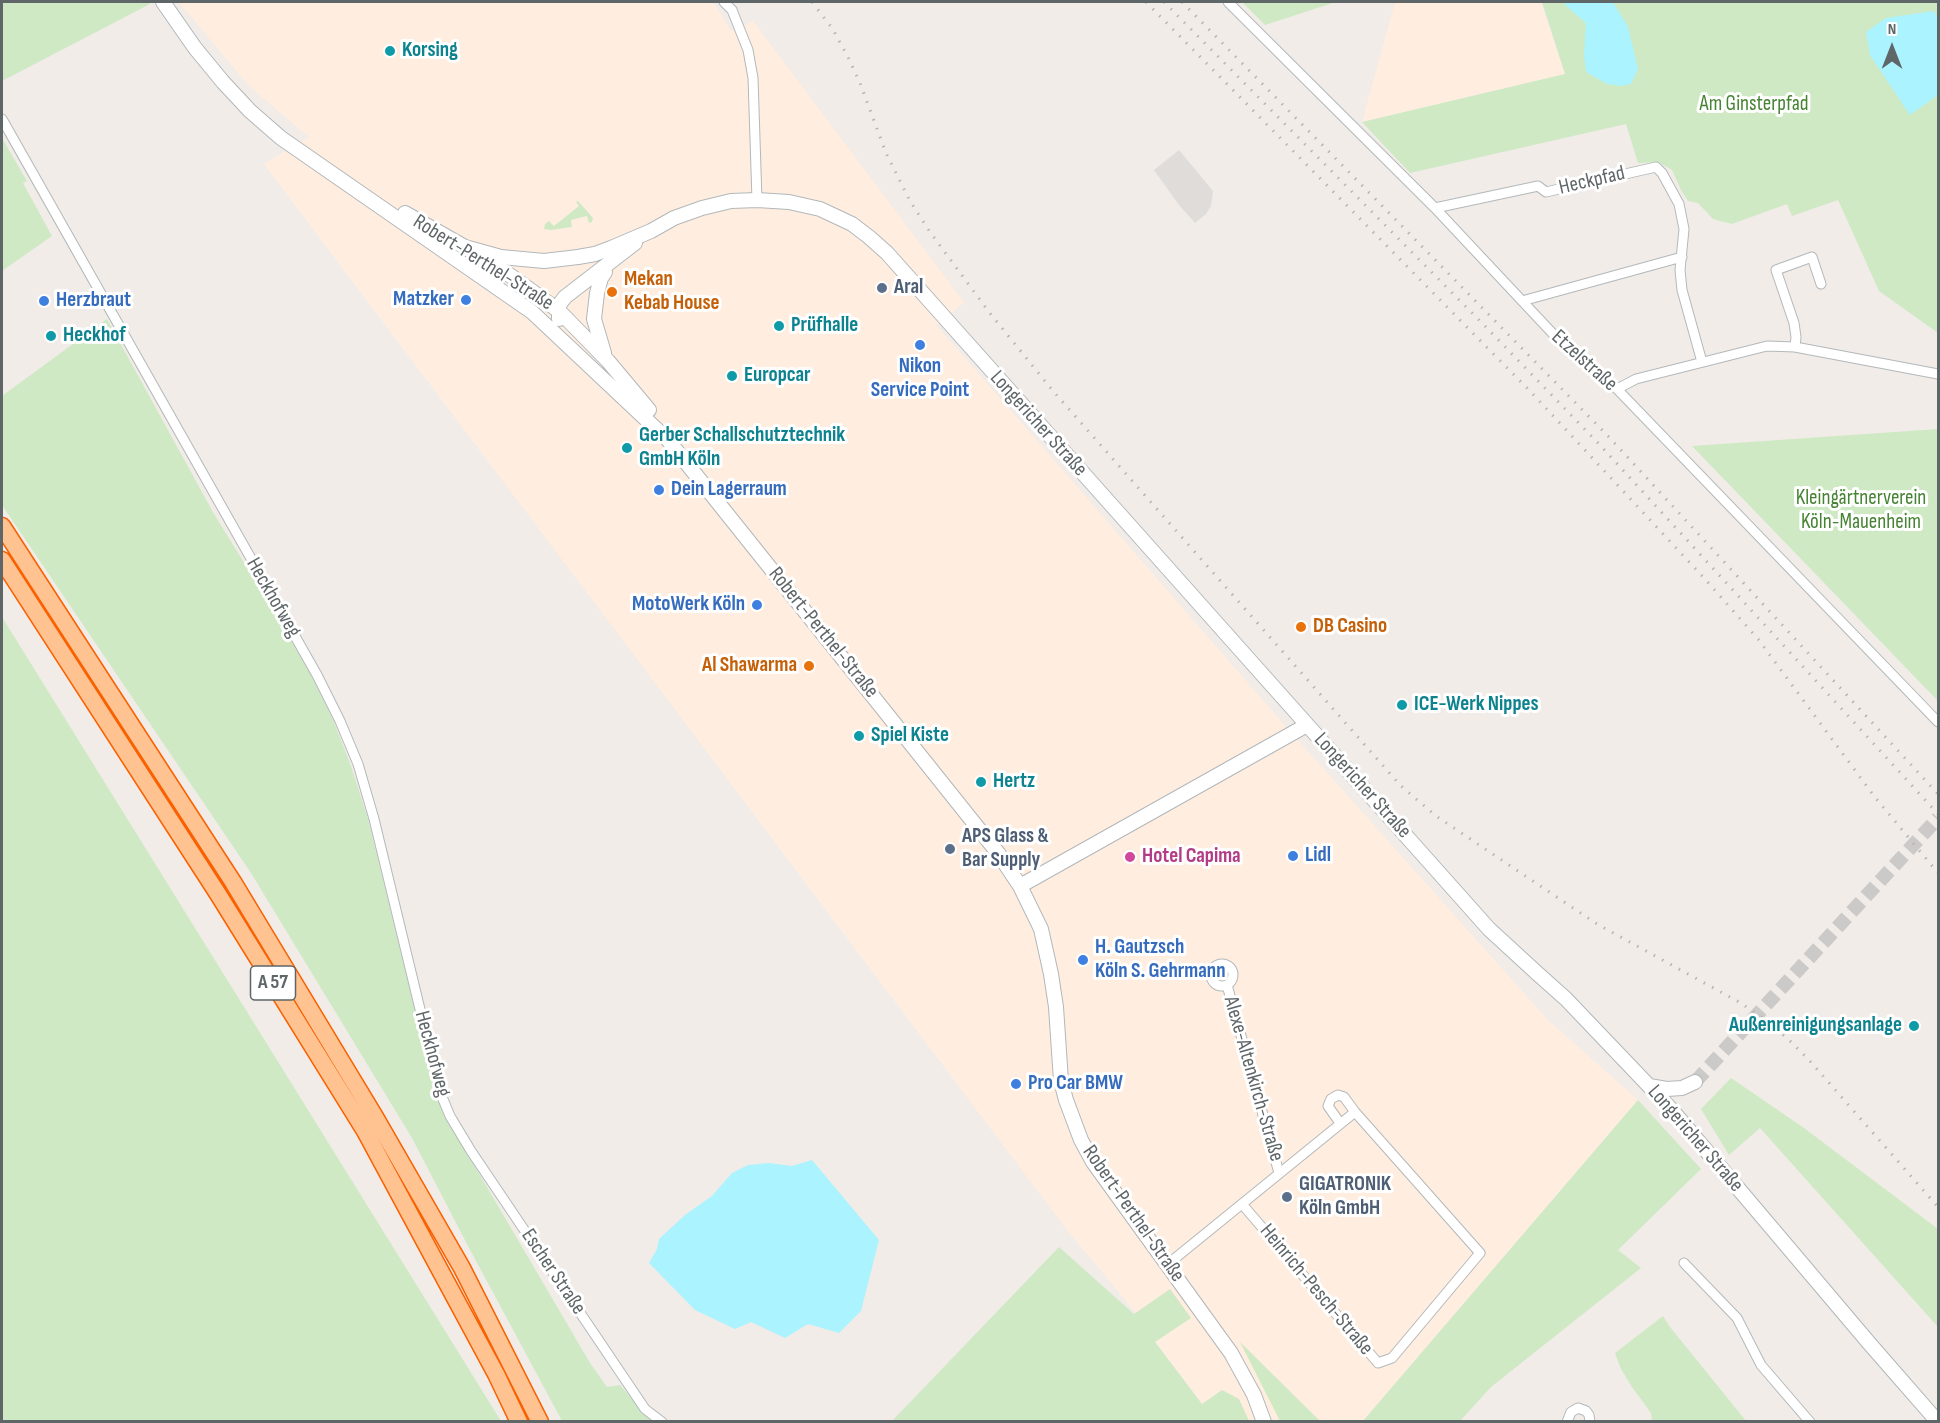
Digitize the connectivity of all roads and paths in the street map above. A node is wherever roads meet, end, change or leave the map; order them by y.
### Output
1 (163, 2) edge
2 (724, 2) edge
3 (1228, 2) edge
4 (2, 118) edge
5 (323, 168) junction
6 (757, 200) junction
7 (1435, 208) junction
8 (651, 231) junction
9 (465, 247) junction
10 (1682, 257) junction
11 (609, 266) junction
12 (1821, 284) dead end
13 (1522, 301) junction
14 (559, 311) junction
15 (532, 312) junction
16 (565, 342) junction
17 (1795, 347) junction
18 (608, 361) junction
19 (1702, 362) junction
20 (1938, 374) edge
21 (1617, 389) junction
22 (668, 440) junction
23 (2, 526) edge
24 (2, 560) edge
25 (1938, 722) edge
26 (1307, 725) junction
27 (1020, 886) junction
28 (1227, 985) dead end
29 (1649, 1086) junction
30 (1671, 1109) junction
31 (1355, 1112) junction
32 (450, 1116) joint
33 (1340, 1124) junction
34 (1280, 1173) junction
35 (1242, 1204) junction
36 (1684, 1263) dead end
37 (1168, 1264) junction
38 (519, 1422) edge
39 (540, 1422) edge
40 (662, 1422) edge
41 (1264, 1422) edge
42 (1567, 1422) edge
43 (1590, 1422) edge
44 (1810, 1422) edge
45 (1938, 1422) edge

1 - 5 street, Robert-Perthel-Straße
2 - 6 street
3 - 7 street, Etzelstraße
4 - 32 street, Heckhofweg
5 - 9 street, Robert-Perthel-Straße
5 - 15 street, Robert-Perthel-Straße
6 - 8 street, Longericher Straße
6 - 26 street, Longericher Straße
7 - 10 street, Heckpfad
7 - 13 street, Etzelstraße
8 - 9 street, Longericher Straße
8 - 11 street, Longericher Straße
9 - 14 street, Robert-Perthel-Straße
10 - 13 street
10 - 19 street, Heckpfad
11 - 14 street, Longericher Straße
11 - 18 street
12 - 17 street
13 - 21 street, Etzelstraße
14 - 15 street
14 - 16 street
14 - 18 street, Robert-Perthel-Straße
15 - 16 street, Robert-Perthel-Straße
16 - 22 street, Robert-Perthel-Straße
17 - 19 street
17 - 20 street
18 - 22 street, Robert-Perthel-Straße
19 - 21 street
21 - 25 street, Etzelstraße
22 - 27 street, Robert-Perthel-Straße
23 - 39 highway, A 57
24 - 38 highway, A 57
26 - 27 street
26 - 29 street, Longericher Straße
27 - 37 street, Robert-Perthel-Straße
28 - 34 street, Alexe-Altenkirch-Straße
29 - 30 street, Longericher Straße
29 - 30 street
30 - 45 street, Longericher Straße
31 - 33 street
31 - 33 street
31 - 35 street, Heinrich-Pesch-Straße
32 - 40 street, Escher Straße
33 - 34 street
34 - 35 street
35 - 37 street
36 - 44 street
37 - 41 street, Robert-Perthel-Straße
42 - 43 street

